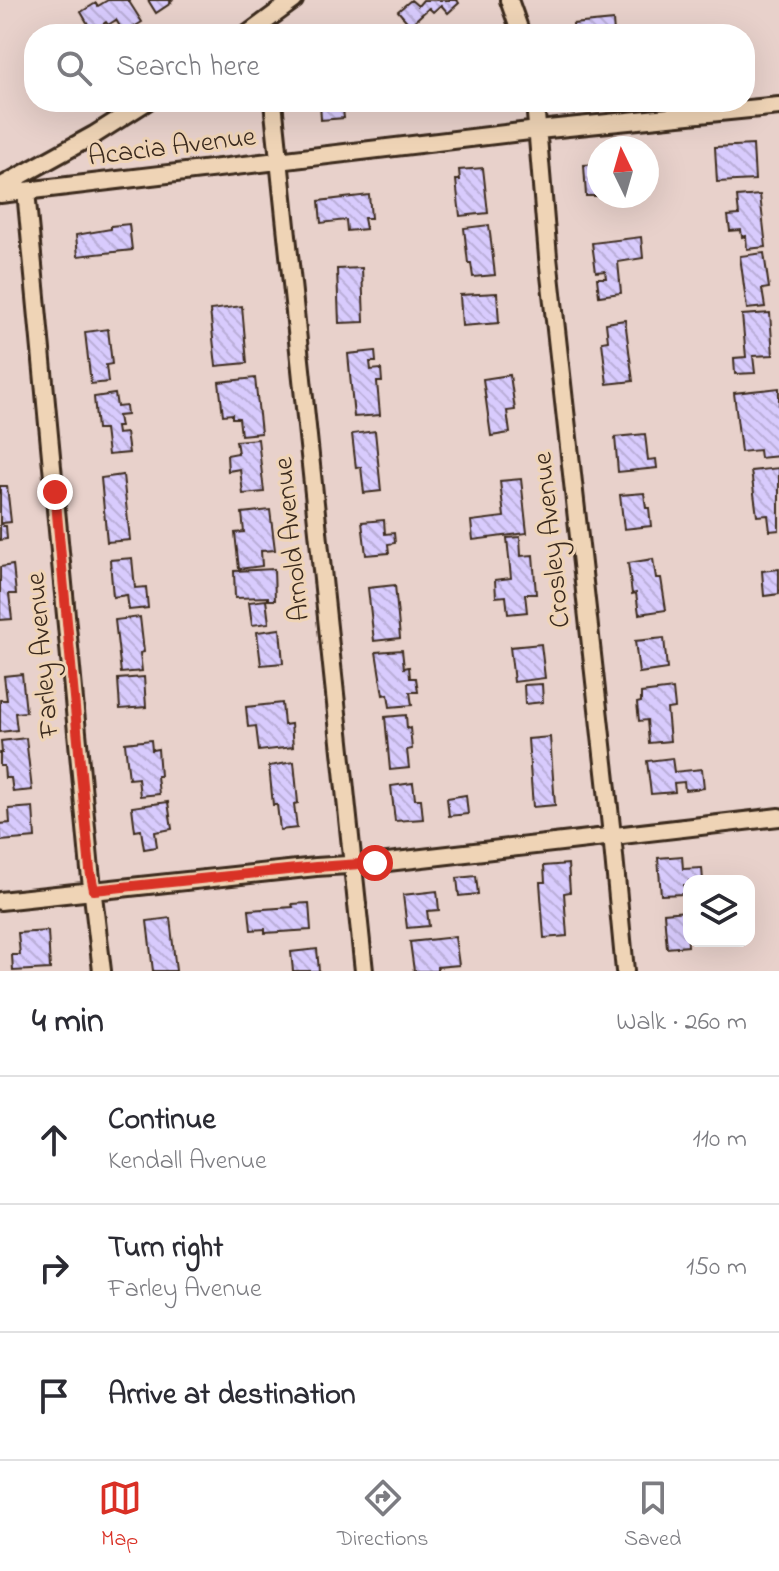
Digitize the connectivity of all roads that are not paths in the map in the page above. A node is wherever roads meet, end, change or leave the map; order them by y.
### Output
1 (294, 0) edge
2 (509, 0) edge
3 (262, 24) edge
4 (517, 24) edge
5 (779, 106) edge
6 (755, 108) edge
7 (130, 112) edge
8 (274, 112) edge
9 (536, 112) edge
10 (719, 112) edge
11 (538, 130) junction
12 (280, 162) junction
13 (0, 187) edge
14 (26, 191) junction
15 (0, 194) edge
16 (779, 817) edge
17 (612, 835) junction
18 (352, 865) junction
19 (94, 890) junction
20 (0, 901) edge
21 (102, 971) edge
22 (364, 971) edge
23 (625, 971) edge

1 - 3 street
2 - 4 street
5 - 6 street, Acacia Avenue
7 - 13 street
8 - 12 street, Arnold Avenue
9 - 11 street, Crosley Avenue
10 - 11 street, Acacia Avenue
11 - 12 street, Acacia Avenue
11 - 17 street, Crosley Avenue
12 - 14 street, Acacia Avenue
12 - 18 street, Arnold Avenue
14 - 15 street, Acacia Avenue
14 - 19 street, Farley Avenue
16 - 17 street
17 - 18 street
17 - 23 street, Crosley Avenue
18 - 19 street
18 - 22 street, Arnold Avenue
19 - 20 street
19 - 21 street, Farley Avenue

